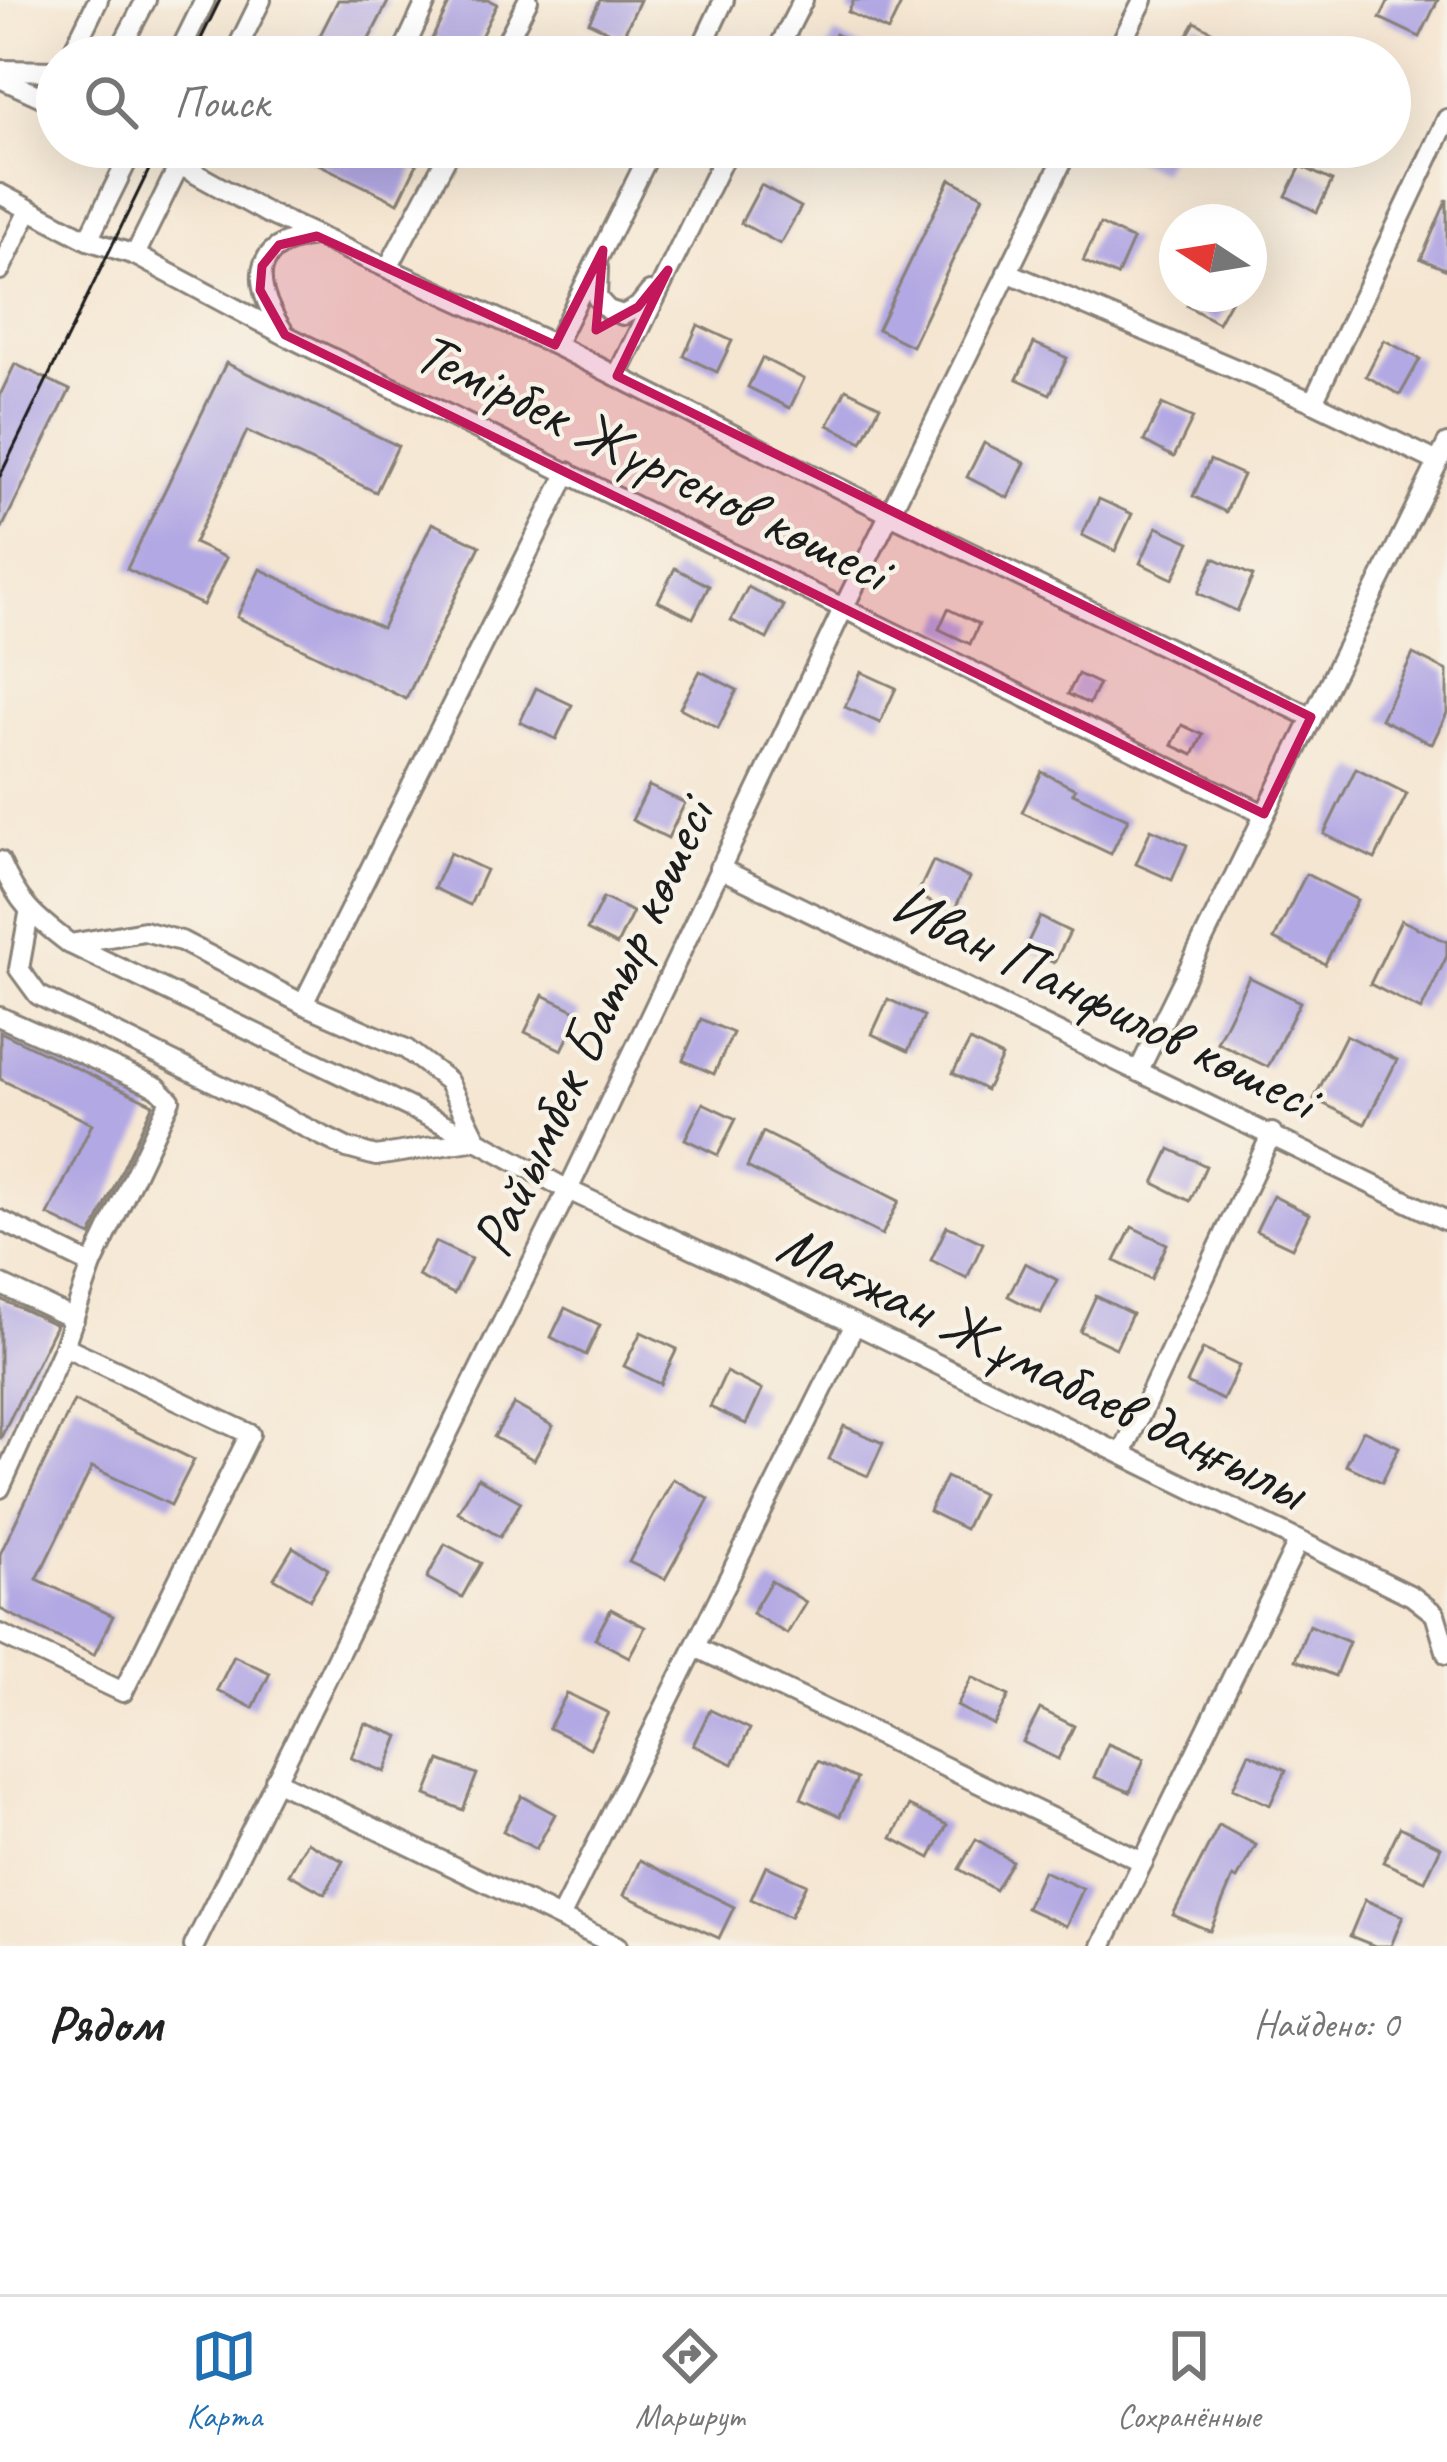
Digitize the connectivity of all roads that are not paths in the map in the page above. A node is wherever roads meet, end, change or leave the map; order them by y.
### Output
1 (98, 0) edge
2 (146, 0) edge
3 (205, 0) edge
4 (261, 0) edge
5 (427, 0) edge
6 (528, 0) edge
7 (724, 0) edge
8 (803, 0) edge
9 (1143, 0) edge
10 (80, 36) edge
11 (127, 36) edge
12 (187, 36) edge
13 (243, 36) edge
14 (410, 36) edge
15 (510, 36) edge
16 (707, 36) edge
17 (785, 36) edge
18 (1125, 36) edge
19 (36, 72) edge
20 (0, 74) edge
21 (36, 93) edge
22 (1447, 118) edge
23 (124, 168) edge
24 (178, 168) edge
25 (201, 168) edge
26 (441, 168) edge
27 (643, 168) edge
28 (719, 168) edge
29 (1059, 168) edge
30 (0, 194) edge
31 (29, 210) junction
32 (317, 236) junction
33 (88, 240) junction
34 (603, 250) junction
35 (135, 255) junction
36 (388, 268) junction
37 (0, 270) edge
38 (668, 270) junction
39 (1007, 272) junction
40 (285, 334) junction
41 (555, 345) junction
42 (617, 376) junction
43 (1313, 402) junction
44 (1442, 453) edge
45 (568, 472) junction
46 (890, 514) junction
47 (844, 607) junction
48 (1311, 717) junction
49 (1264, 814) junction
50 (719, 868) junction
51 (2, 874) edge
52 (29, 914) junction
53 (70, 944) junction
54 (303, 1004) junction
55 (0, 1017) edge
56 (91, 1021) junction
57 (74, 1050) junction
58 (1139, 1070) junction
59 (1272, 1133) junction
60 (477, 1140) junction
61 (568, 1190) junction
62 (0, 1220) edge
63 (1447, 1221) edge
64 (92, 1265) junction
65 (0, 1284) edge
66 (74, 1319) junction
67 (855, 1324) junction
68 (64, 1346) junction
69 (1122, 1454) junction
70 (0, 1488) edge
71 (1298, 1542) junction
72 (0, 1634) edge
73 (697, 1648) junction
74 (1447, 1654) edge
75 (275, 1780) junction
76 (1143, 1862) junction
77 (560, 1918) junction
78 (194, 1946) edge
79 (617, 1946) edge
80 (1102, 1946) edge

1 - 10 street
2 - 11 street
3 - 12 street
4 - 13 street
5 - 14 street
6 - 15 street
7 - 16 street
8 - 17 street
9 - 18 street
19 - 20 street
20 - 21 street
22 - 43 street
23 - 33 street
24 - 35 street
25 - 32 street, Темірбек Жүргенов көшесі
26 - 36 street
27 - 34 street
28 - 38 street
29 - 39 street, Райымбек Батыр көшесі
30 - 31 street, Темірбек Жүргенов көшесі
31 - 33 street, Темірбек Жүргенов көшесі
31 - 37 street
32 - 36 street, Темірбек Жүргенов көшесі
32 - 40 street
33 - 35 street, Темірбек Жүргенов көшесі
34 - 38 street
34 - 41 street
35 - 40 street, Темірбек Жүргенов көшесі
36 - 41 street, Темірбек Жүргенов көшесі
38 - 42 street
39 - 43 street
39 - 46 street, Райымбек Батыр көшесі
40 - 45 street, Темірбек Жүргенов көшесі
41 - 42 street, Темірбек Жүргенов көшесі
42 - 46 street, Темірбек Жүргенов көшесі
43 - 44 street
44 - 48 street
45 - 47 street, Темірбек Жүргенов көшесі
45 - 54 street
46 - 47 street, Райымбек Батыр көшесі
46 - 48 street, Темірбек Жүргенов көшесі
47 - 49 street, Темірбек Жүргенов көшесі
47 - 50 street, Райымбек Батыр көшесі
48 - 49 street
49 - 58 street
50 - 58 street, Иван Панфилов көшесі
50 - 61 street, Райымбек Батыр көшесі
51 - 52 street
52 - 53 street, Мағжан Жұмабаев даңғылы
52 - 56 street
53 - 54 street
53 - 60 street, Мағжан Жұмабаев даңғылы
54 - 60 street
55 - 57 street
56 - 57 street
56 - 60 street
57 - 64 street
58 - 59 street, Иван Панфилов көшесі
59 - 63 street, Иван Панфилов көшесі
59 - 69 street
60 - 61 street, Мағжан Жұмабаев даңғылы
61 - 67 street, Мағжан Жұмабаев даңғылы
61 - 75 street, Райымбек Батыр көшесі
62 - 64 street
64 - 66 street
65 - 66 street
66 - 68 street
67 - 69 street, Мағжан Жұмабаев даңғылы
67 - 73 street
68 - 70 street
68 - 72 street
69 - 71 street, Мағжан Жұмабаев даңғылы
71 - 74 street, Мағжан Жұмабаев даңғылы
71 - 76 street
73 - 76 street
73 - 77 street
75 - 77 street
75 - 78 street, Райымбек Батыр көшесі
76 - 80 street
77 - 79 street

